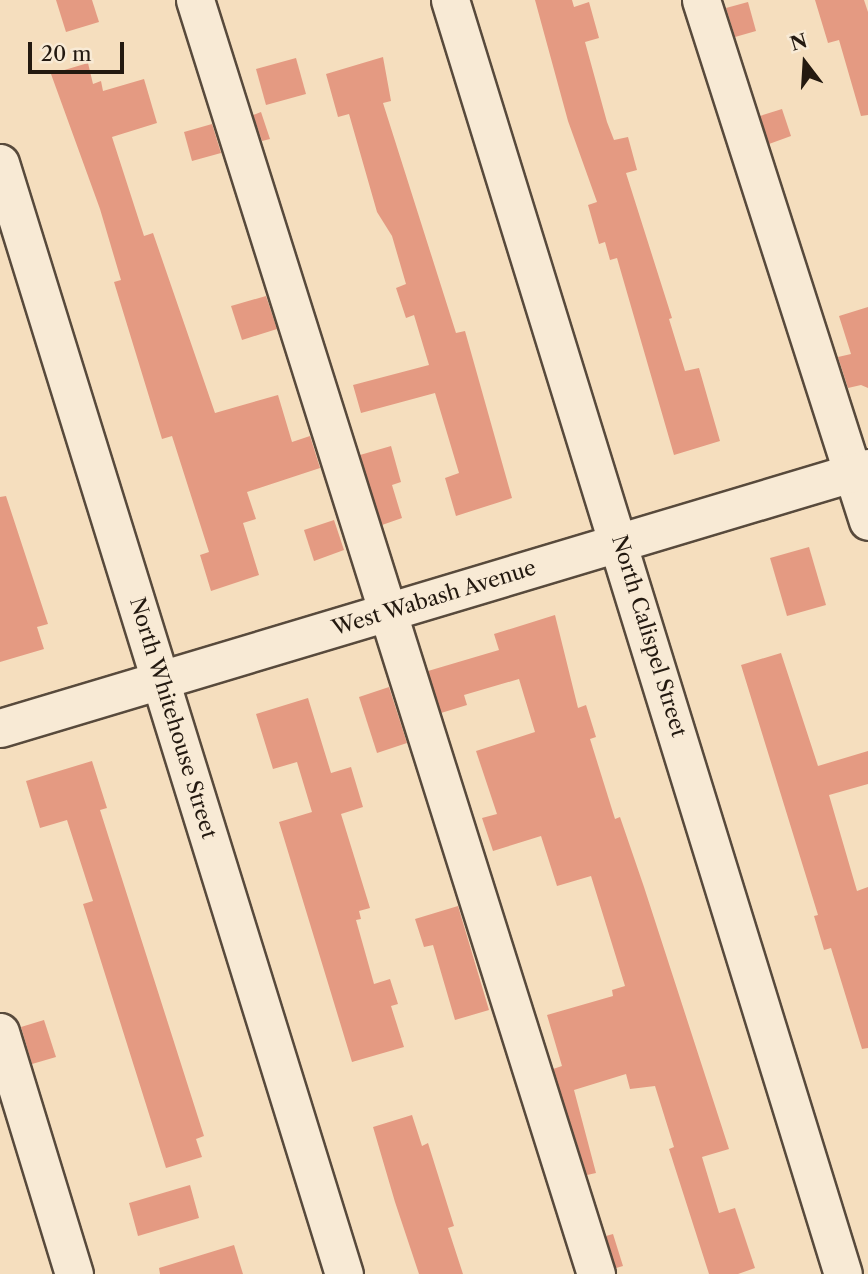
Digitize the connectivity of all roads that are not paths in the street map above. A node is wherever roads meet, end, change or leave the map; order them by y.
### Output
1 (195, 0) edge
2 (450, 0) edge
3 (701, 0) edge
4 (0, 163) edge
5 (861, 470) edge
6 (868, 521) edge
7 (620, 542) junction
8 (388, 612) junction
9 (161, 680) junction
10 (0, 728) edge
11 (0, 1032) edge
12 (74, 1274) edge
13 (344, 1274) edge
14 (596, 1274) edge
15 (843, 1274) edge

1 - 8 street
2 - 7 street, North Calispel Street
3 - 5 street
4 - 9 street, North Whitehouse Street
5 - 6 street
5 - 7 street, West Wabash Avenue
7 - 8 street, West Wabash Avenue
7 - 15 street, North Calispel Street
8 - 9 street, West Wabash Avenue
8 - 14 street
9 - 10 street, West Wabash Avenue
9 - 13 street, North Whitehouse Street
11 - 12 street

